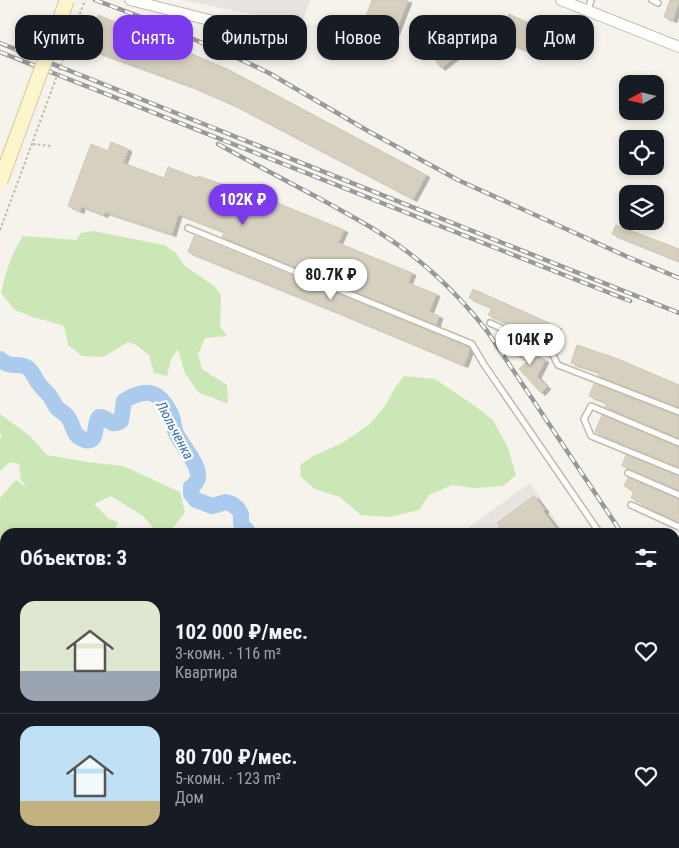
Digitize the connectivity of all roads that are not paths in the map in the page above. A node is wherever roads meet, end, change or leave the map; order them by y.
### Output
1 (67, 0) edge
2 (130, 0) edge
3 (561, 0) edge
4 (592, 0) edge
5 (652, 0) edge
6 (658, 3) dead end
7 (588, 11) junction
8 (203, 18) edge
9 (679, 47) edge
10 (0, 182) edge
11 (188, 228) dead end
12 (490, 323) dead end
13 (679, 412) edge
14 (679, 443) edge
15 (679, 472) edge
16 (628, 473) dead end
17 (679, 495) edge
18 (631, 505) dead end
19 (679, 527) edge
20 (596, 528) edge

1 - 10 main road, bridge
2 - 8 street
3 - 7 street
4 - 7 lane
5 - 6 lane
7 - 9 street
11 - 20 lane
12 - 13 lane
14 - 15 lane
16 - 17 lane
18 - 19 lane

